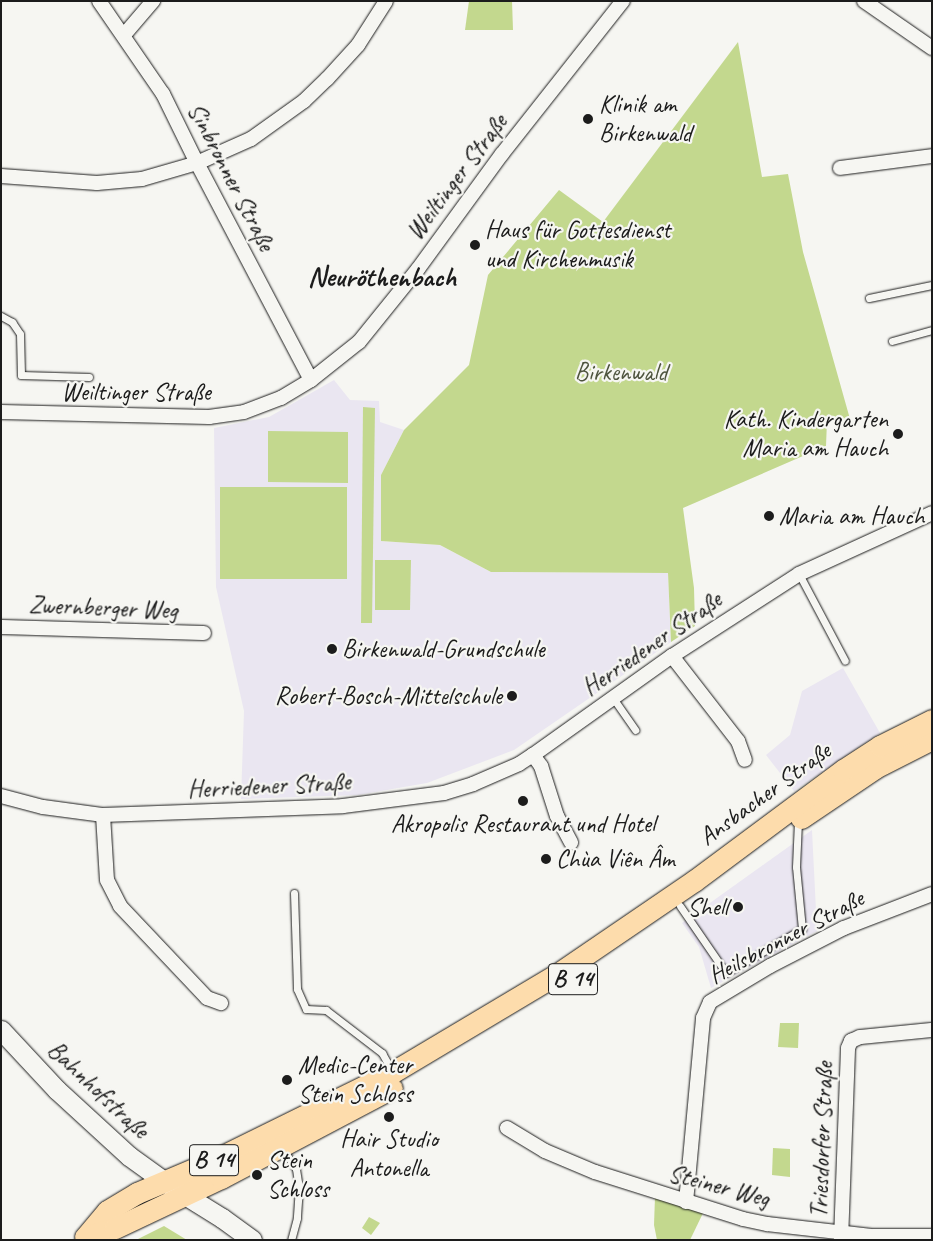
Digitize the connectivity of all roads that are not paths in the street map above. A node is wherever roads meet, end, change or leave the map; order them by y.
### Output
1 (98, 1) edge
2 (152, 1) edge
3 (386, 1) edge
4 (623, 1) edge
5 (864, 1) edge
6 (124, 35) junction
7 (932, 48) edge
8 (932, 156) edge
9 (197, 163) junction
10 (840, 168) dead end
11 (1, 176) edge
12 (932, 285) edge
13 (869, 298) dead end
14 (1, 316) edge
15 (932, 330) edge
16 (892, 341) dead end
17 (89, 377) dead end
18 (311, 380) junction
19 (1, 412) edge
20 (931, 515) edge
21 (799, 574) junction
22 (1, 628) edge
23 (204, 634) dead end
24 (672, 656) junction
25 (845, 661) dead end
26 (613, 698) junction
27 (932, 720) edge
28 (635, 730) dead end
29 (932, 739) edge
30 (533, 755) junction
31 (745, 760) dead end
32 (1, 796) edge
33 (103, 815) junction
34 (798, 820) junction
35 (571, 842) dead end
36 (294, 893) dead end
37 (932, 894) edge
38 (680, 906) junction
39 (221, 1003) dead end
40 (1, 1030) edge
41 (932, 1030) edge
42 (393, 1072) junction
43 (507, 1128) dead end
44 (282, 1147) junction
45 (165, 1182) junction
46 (184, 1195) junction
47 (686, 1202) junction
48 (841, 1236) edge
49 (932, 1236) edge
50 (84, 1238) edge
51 (252, 1240) edge
52 (291, 1240) edge

1 - 6 street, Sinbronner Straße
2 - 6 street
3 - 9 street
4 - 18 street, Weiltinger Straße
5 - 7 street
6 - 9 street, Sinbronner Straße
8 - 10 street
9 - 11 street
9 - 18 street, Sinbronner Straße
12 - 13 lane
14 - 17 lane
15 - 16 lane
18 - 19 street, Weiltinger Straße
20 - 21 street, Herriedener Straße
21 - 24 street, Herriedener Straße
21 - 25 lane
22 - 23 street, Zwernberger Weg
24 - 26 street, Herriedener Straße
24 - 31 street
26 - 28 lane
26 - 30 street, Herriedener Straße
27 - 42 main road, Ansbacher Straße / B 14
29 - 34 main road, Ansbacher Straße / B 14
30 - 33 street, Herriedener Straße
30 - 35 street
32 - 33 street, Herriedener Straße
33 - 39 street
34 - 38 main road, Ansbacher Straße / B 14
34 - 38 lane
36 - 42 lane
37 - 47 street, Heilsbronner Straße
38 - 44 main road, Ansbacher Straße / B 14
40 - 45 main road, Bahnhofstraße
41 - 48 street, Triesdorfer Straße
42 - 45 main road, Ansbacher Straße / B 14
43 - 47 street, Steiner Weg
44 - 46 main road, Ansbacher Straße / B 14
44 - 52 lane
45 - 46 main road, Bahnhofstraße
45 - 50 main road, B 14
46 - 50 main road, B 14
46 - 51 main road, Bahnhofstraße
47 - 48 street, Steiner Weg
48 - 49 street, Steiner Weg

